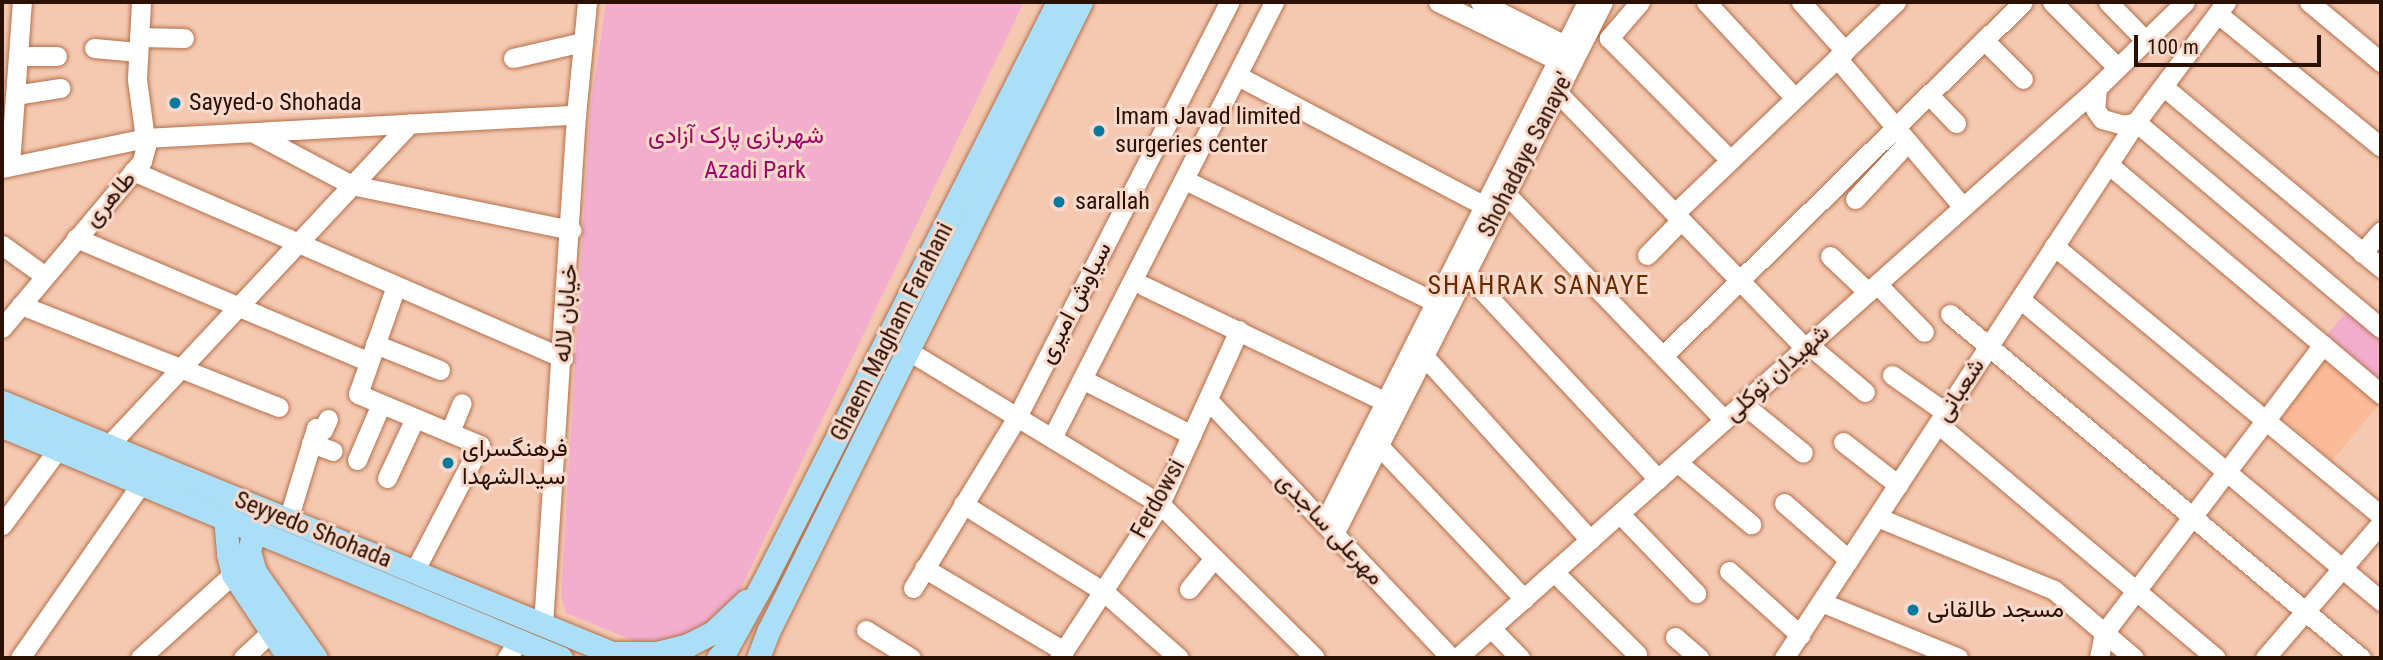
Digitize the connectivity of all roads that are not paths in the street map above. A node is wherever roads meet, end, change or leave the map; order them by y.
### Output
1 (22, 2) edge
2 (141, 2) edge
3 (587, 2) edge
4 (1058, 2) edge
5 (1081, 2) edge
6 (1228, 2) edge
7 (1274, 2) edge
8 (1438, 2) edge
9 (1480, 2) edge
10 (1587, 2) edge
11 (1603, 2) edge
12 (1612, 2) edge
13 (1706, 2) edge
14 (1801, 2) edge
15 (1896, 2) edge
16 (2023, 2) edge
17 (2052, 2) edge
18 (2108, 2) edge
19 (2185, 2) edge
20 (2309, 2) edge
21 (1635, 8) edge
22 (2222, 8) edge
23 (11, 35) edge
24 (184, 38) dead end
25 (1984, 40) junction
26 (2145, 40) junction
27 (583, 42) junction
28 (139, 44) junction
29 (94, 48) dead end
30 (1841, 54) junction
31 (18, 56) junction
32 (57, 56) dead end
33 (1568, 56) junction
34 (513, 58) dead end
35 (2381, 62) edge
36 (2117, 67) junction
37 (1238, 76) junction
38 (2023, 79) dead end
39 (2164, 87) junction
40 (60, 88) dead end
41 (2097, 88) junction
42 (1558, 92) junction
43 (1928, 95) junction
44 (1795, 98) junction
45 (11, 101) edge
46 (576, 115) junction
47 (2136, 122) junction
48 (410, 123) junction
49 (1956, 123) dead end
50 (252, 132) junction
51 (1902, 134) junction
52 (145, 138) junction
53 (2381, 147) edge
54 (1730, 160) junction
55 (2108, 164) junction
56 (6, 166) edge
57 (134, 172) junction
58 (1185, 180) junction
59 (352, 185) junction
60 (1506, 194) junction
61 (1855, 199) dead end
62 (1963, 207) junction
63 (1490, 209) junction
64 (1678, 216) junction
65 (571, 230) junction
66 (2381, 231) edge
67 (76, 238) junction
68 (297, 244) junction
69 (2, 246) edge
70 (2054, 246) junction
71 (2362, 253) junction
72 (1647, 255) dead end
73 (1830, 256) dead end
74 (2381, 268) edge
75 (1466, 273) junction
76 (45, 276) junction
77 (1740, 281) junction
78 (396, 286) junction
79 (1144, 286) dead end
80 (1873, 288) junction
81 (2020, 299) junction
82 (20, 305) junction
83 (239, 306) junction
84 (1442, 306) junction
85 (1950, 314) dead end
86 (2, 328) edge
87 (2381, 328) edge
88 (1240, 330) junction
89 (1924, 332) dead end
90 (2323, 345) junction
91 (1989, 346) junction
92 (1807, 347) junction
93 (907, 350) junction
94 (372, 353) junction
95 (1664, 355) junction
96 (1424, 356) junction
97 (563, 358) junction
98 (181, 368) junction
99 (440, 370) dead end
100 (1892, 375) dead end
101 (1082, 379) junction
102 (1866, 392) dead end
103 (2381, 394) edge
104 (1208, 400) junction
105 (2, 401) edge
106 (461, 403) dead end
107 (381, 404) junction
108 (1743, 404) junction
109 (1392, 405) junction
110 (278, 407) dead end
111 (1017, 417) junction
112 (415, 418) junction
113 (1941, 418) junction
114 (328, 419) dead end
115 (1724, 420) junction
116 (2265, 420) junction
117 (2, 426) edge
118 (450, 432) junction
119 (1192, 435) junction
120 (1052, 438) junction
121 (1843, 442) dead end
122 (311, 443) junction
123 (108, 446) junction
124 (1379, 446) junction
125 (58, 450) junction
126 (333, 451) dead end
127 (1803, 453) dead end
128 (357, 460) dead end
129 (1677, 462) junction
130 (154, 464) junction
131 (2227, 472) junction
132 (387, 478) dead end
133 (1658, 479) junction
134 (141, 484) junction
135 (1898, 485) junction
136 (1345, 497) junction
137 (1784, 503) dead end
138 (963, 504) junction
139 (1160, 504) junction
140 (1620, 514) junction
141 (2381, 516) edge
142 (1877, 517) junction
143 (2192, 517) junction
144 (225, 519) junction
145 (288, 520) junction
146 (2381, 523) edge
147 (1752, 524) dead end
148 (2, 525) edge
149 (1329, 529) junction
150 (254, 531) junction
151 (1590, 540) junction
152 (1214, 558) junction
153 (1849, 559) junction
154 (924, 568) junction
155 (2342, 568) junction
156 (1729, 571) dead end
157 (414, 572) junction
158 (1554, 572) junction
159 (233, 574) junction
160 (765, 581) junction
161 (913, 588) dead end
162 (1189, 589) dead end
163 (1103, 591) junction
164 (2136, 591) junction
165 (1696, 593) dead end
166 (1524, 599) junction
167 (2381, 601) edge
168 (1821, 602) junction
169 (2305, 611) junction
170 (543, 625) junction
171 (280, 626) junction
172 (1491, 628) junction
173 (866, 630) dead end
174 (2104, 633) junction
175 (1800, 635) junction
176 (1675, 637) dead end
177 (512, 649) edge
178 (1637, 654) dead end
179 (1061, 655) edge
180 (617, 656) edge
181 (20, 658) edge
182 (140, 658) edge
183 (243, 658) edge
184 (289, 658) edge
185 (316, 658) edge
186 (561, 658) edge
187 (718, 658) edge
188 (758, 658) edge
189 (911, 658) edge
190 (1179, 658) edge
191 (1315, 658) edge
192 (1451, 658) edge
193 (1457, 658) edge
194 (1520, 658) edge
195 (1699, 658) edge
196 (1784, 658) edge
197 (1958, 658) edge
198 (2099, 658) edge
199 (2134, 658) edge
200 (2216, 658) edge
201 (2265, 658) edge
202 (2361, 658) edge

1 - 23 street
2 - 28 street, طاهری
3 - 27 street, خیابان لاله
4 - 160 main road, Ghaem Magham Farahani
5 - 93 main road, Ghaem Magham Farahani
6 - 111 street, سیاوش امیری
7 - 37 street
8 - 33 street
9 - 33 street
10 - 33 street, Shohadaye Sanaye'
11 - 33 street, Shohadaye Sanaye'
12 - 21 street
13 - 44 street
14 - 30 street
15 - 30 street
16 - 25 street
17 - 36 street
18 - 26 street
19 - 26 street, شهیدان توکلی
20 - 35 street
21 - 54 street
22 - 39 street, شعبانی
22 - 53 street
23 - 31 street
24 - 28 street
25 - 38 street
25 - 43 street
26 - 36 street, شهیدان توکلی
27 - 34 street
27 - 46 street, خیابان لاله
28 - 29 street
28 - 52 street, طاهری
30 - 44 street
30 - 51 street
31 - 32 street
31 - 45 street
33 - 42 street, Shohadaye Sanaye'
33 - 63 street, Shohadaye Sanaye'
36 - 41 street, شهیدان توکلی
37 - 58 street
37 - 63 street
39 - 47 street, شعبانی
39 - 71 street
40 - 45 street
41 - 47 street
41 - 62 street, شهیدان توکلی
42 - 60 street, Shohadaye Sanaye'
42 - 64 street
43 - 49 street
43 - 51 street
44 - 54 street
45 - 56 street
46 - 48 street
46 - 65 street, خیابان لاله
47 - 55 street, شعبانی
47 - 87 street
48 - 50 street
48 - 59 street
50 - 52 street
50 - 59 street
51 - 61 street
51 - 62 street
51 - 77 street
52 - 56 street
52 - 57 street, طاهری
54 - 64 street
55 - 70 street, شعبانی
55 - 90 street
57 - 67 street, طاهری
57 - 68 street
58 - 84 street
58 - 101 street
59 - 65 street
59 - 68 street
60 - 63 street, Shohadaye Sanaye'
60 - 95 street
62 - 80 street, شهیدان توکلی
63 - 75 street, Shohadaye Sanaye'
63 - 84 street, Shohadaye Sanaye'
64 - 72 street
64 - 77 street
65 - 97 street, خیابان لاله
66 - 71 street
67 - 76 street, طاهری
67 - 83 street
68 - 78 street
68 - 83 street
69 - 76 street
70 - 81 street, شعبانی
70 - 116 street
71 - 74 street
73 - 80 street
75 - 84 street, Shohadaye Sanaye'
75 - 133 street
76 - 82 street, طاهری
77 - 92 street
77 - 95 street
78 - 94 street
78 - 97 street
79 - 88 street
80 - 89 street
80 - 92 street, شهیدان توکلی
81 - 91 street, شعبانی
81 - 131 street
82 - 86 street, طاهری
82 - 98 street
83 - 94 street
83 - 98 street
84 - 96 street, Shohadaye Sanaye'
84 - 109 street, Shohadaye Sanaye'
85 - 91 street
88 - 104 street, Ferdowsi
88 - 109 street
90 - 103 street
90 - 116 street
91 - 113 street, شعبانی
91 - 143 street
92 - 102 street
92 - 108 street, شهیدان توکلی
93 - 111 street
93 - 188 main road, Ghaem Magham Farahani
94 - 99 street
94 - 107 street
95 - 115 street
96 - 109 street, Shohadaye Sanaye'
96 - 151 street
97 - 170 street, خیابان لاله
98 - 110 street
98 - 123 street
100 - 113 street
101 - 119 street
101 - 120 street
104 - 119 street, Ferdowsi
104 - 149 street, مهرعلی ساجدی
105 - 123 main road, Seyyedo Shohada
106 - 118 street
107 - 112 street
107 - 128 street
108 - 115 street, شهیدان توکلی
108 - 127 street
109 - 124 street, Shohadaye Sanaye'
109 - 136 street, Shohadaye Sanaye'
111 - 120 street
111 - 138 street, سیاوش امیری
112 - 118 street
112 - 132 street
113 - 135 street, شعبانی
113 - 164 street
114 - 122 street
115 - 129 street, شهیدان توکلی
116 - 131 street
116 - 141 street
117 - 125 main road, Seyyedo Shohada
118 - 157 street
119 - 139 street, Ferdowsi
120 - 139 street
121 - 135 street
122 - 126 street
122 - 145 street
123 - 130 main road, Seyyedo Shohada
124 - 136 street, Shohadaye Sanaye'
124 - 166 street
125 - 134 main road, Seyyedo Shohada
125 - 148 street
129 - 133 street, شهیدان توکلی
129 - 147 street
130 - 134 main road
130 - 145 main road, Seyyedo Shohada
131 - 143 street
131 - 155 street
133 - 140 street, شهیدان توکلی
134 - 144 main road, Seyyedo Shohada
134 - 181 street
135 - 142 street, شعبانی
136 - 149 street, Shohadaye Sanaye'
137 - 153 street
138 - 154 street, سیاوش امیری
138 - 163 street
139 - 152 street
139 - 163 street, Ferdowsi
140 - 151 street, شهیدان توکلی
140 - 165 street
142 - 153 street, شعبانی
142 - 174 street
143 - 164 street
143 - 169 street
144 - 150 main road, Seyyedo Shohada
144 - 159 main road
145 - 157 main road, Seyyedo Shohada
146 - 155 street
149 - 192 street, مهرعلی ساجدی
150 - 171 main road
150 - 177 main road, Seyyedo Shohada
151 - 158 street, شهیدان توکلی
152 - 162 street
152 - 191 street
153 - 168 street, شعبانی
154 - 161 street, سیاوش امیری
154 - 179 street
155 - 167 street
155 - 169 street
156 - 175 street
157 - 170 main road, Seyyedo Shohada
158 - 166 street, شهیدان توکلی
158 - 178 street
159 - 171 main road
159 - 182 street
160 - 180 main road
160 - 187 main road, Ghaem Magham Farahani
163 - 179 street, Ferdowsi
163 - 190 street
164 - 174 street
164 - 200 street
166 - 172 street, شهیدان توکلی
168 - 175 street, شعبانی
168 - 197 street
169 - 201 street
169 - 202 street
170 - 180 main road, Seyyedo Shohada
171 - 183 street
171 - 184 main road
171 - 185 main road
172 - 193 street, شهیدان توکلی
172 - 194 street
173 - 189 street
174 - 198 street
174 - 199 street
175 - 196 street, شعبانی
176 - 195 street
177 - 186 main road, Seyyedo Shohada

